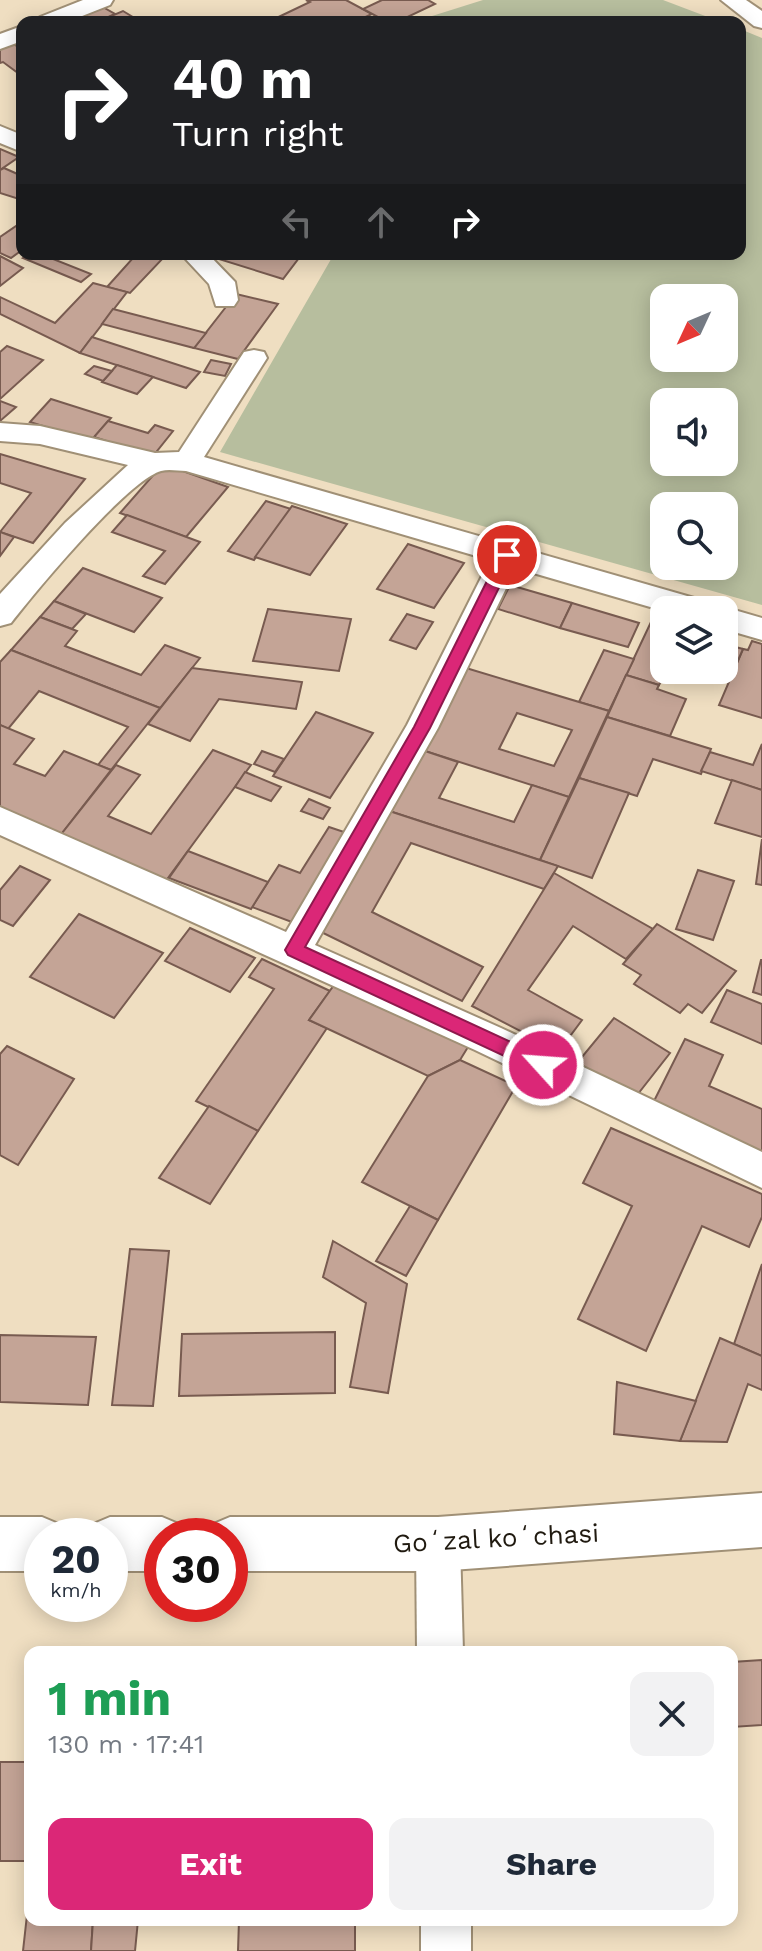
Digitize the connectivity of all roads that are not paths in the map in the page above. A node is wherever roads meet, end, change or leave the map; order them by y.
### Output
1 (102, 0) edge
2 (732, 0) edge
3 (63, 16) edge
4 (762, 21) edge
5 (200, 260) edge
6 (225, 300) dead end
7 (254, 358) dead end
8 (0, 432) edge
9 (154, 462) junction
10 (187, 462) junction
11 (507, 555) junction
12 (650, 596) edge
13 (0, 615) edge
14 (738, 622) edge
15 (762, 629) edge
16 (0, 820) edge
17 (294, 950) junction
18 (762, 1171) edge
19 (762, 1520) edge
20 (0, 1544) edge
21 (24, 1544) edge
22 (248, 1544) edge
23 (438, 1544) junction
24 (440, 1646) edge
25 (446, 1926) edge
26 (446, 1951) edge

1 - 3 street
2 - 4 street
5 - 6 street
7 - 10 street
8 - 9 street
9 - 10 street
9 - 13 street
10 - 11 street
11 - 12 street
11 - 17 street
14 - 15 street
16 - 17 street
17 - 18 street
19 - 23 street, Goʻzal koʻchasi
20 - 21 street
22 - 23 street, Goʻzal koʻchasi
23 - 24 street
25 - 26 street

